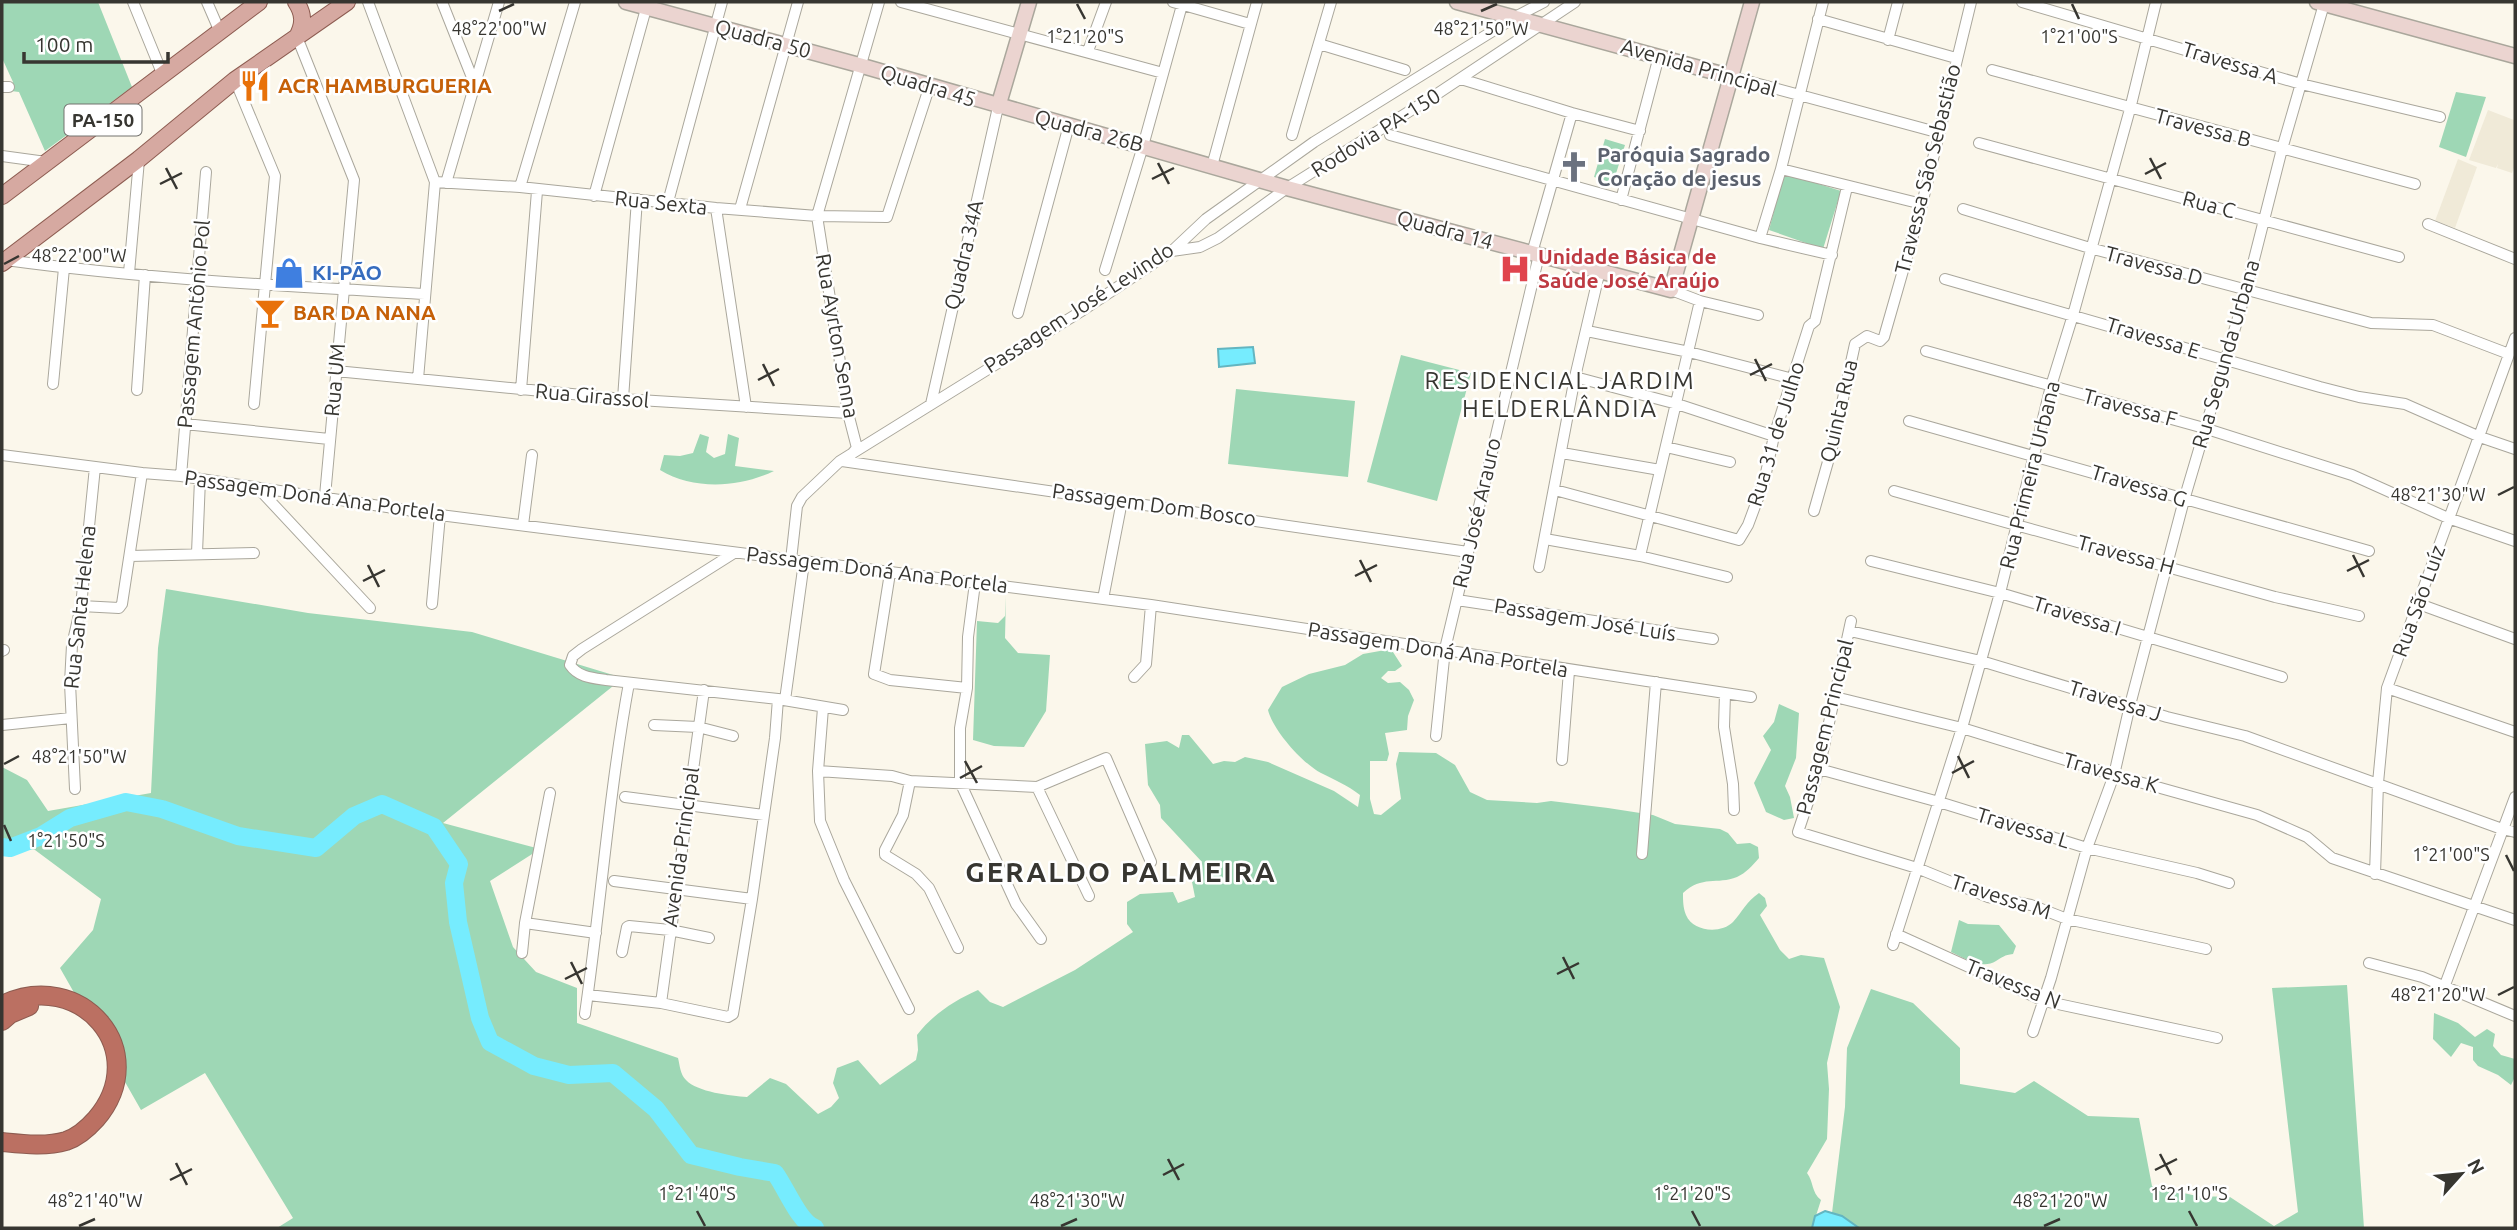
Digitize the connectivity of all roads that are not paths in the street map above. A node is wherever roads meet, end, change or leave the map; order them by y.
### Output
1 (133, 2) edge
2 (207, 2) edge
3 (260, 2) edge
4 (296, 2) edge
5 (368, 2) edge
6 (442, 2) edge
7 (499, 2) edge
8 (575, 2) edge
9 (626, 2) edge
10 (722, 2) edge
11 (798, 2) edge
12 (878, 2) edge
13 (901, 2) edge
14 (947, 2) edge
15 (1029, 2) edge
16 (1106, 2) edge
17 (1257, 2) edge
18 (1331, 2) edge
19 (1457, 2) edge
20 (1544, 2) edge
21 (1575, 2) edge
22 (1750, 2) edge
23 (1823, 2) edge
24 (1898, 2) edge
25 (1971, 2) edge
26 (2022, 2) edge
27 (2156, 2) edge
28 (339, 3) edge
29 (1177, 3) edge
30 (2321, 3) edge
31 (647, 5) edge
32 (1479, 5) edge
33 (2360, 8) edge
34 (943, 14) junction
35 (1517, 16) junction
36 (1818, 19) junction
37 (1250, 24) junction
38 (1544, 24) junction
39 (716, 26) junction
40 (220, 32) junction
41 (1019, 35) junction
42 (297, 37) junction
43 (2146, 38) junction
44 (1888, 40) junction
45 (1319, 44) junction
46 (786, 47) junction
47 (1088, 51) junction
48 (1658, 56) junction
49 (2515, 56) edge
50 (1956, 58) junction
51 (859, 65) junction
52 (1992, 69) dead end
53 (1405, 70) dead end
54 (1163, 73) junction
55 (162, 74) junction
56 (1730, 76) junction
57 (1461, 79) junction
58 (235, 80) junction
59 (2301, 84) junction
60 (475, 85) junction
61 (930, 85) junction
62 (1800, 97) junction
63 (998, 107) junction
64 (2130, 108) junction
65 (1572, 113) junction
66 (2440, 117) dead end
67 (1069, 125) junction
68 (1640, 131) junction
69 (1940, 133) junction
70 (1292, 135) dead end
71 (1390, 135) dead end
72 (1979, 143) dead end
73 (1143, 146) junction
74 (2282, 149) junction
75 (2, 156) edge
76 (139, 159) junction
77 (49, 162) junction
78 (1212, 166) junction
79 (1781, 169) junction
80 (206, 172) dead end
81 (2109, 178) junction
82 (1260, 181) junction
83 (1552, 181) junction
84 (435, 182) junction
85 (446, 183) junction
86 (2415, 184) dead end
87 (520, 187) junction
88 (1847, 187) junction
89 (1287, 188) junction
90 (537, 191) junction
91 (2, 196) edge
92 (593, 196) junction
93 (637, 199) junction
94 (1621, 200) junction
95 (667, 202) junction
96 (1922, 204) junction
97 (716, 208) junction
98 (740, 209) junction
99 (1963, 209) dead end
100 (817, 216) junction
101 (1692, 218) junction
102 (2264, 220) junction
103 (2428, 224) dead end
104 (1760, 238) junction
105 (2090, 248) junction
106 (1172, 251) junction
107 (1535, 254) junction
108 (1832, 255) junction
109 (2399, 257) dead end
110 (2515, 259) edge
111 (4, 261) edge
112 (64, 268) junction
113 (1105, 270) dead end
114 (1600, 270) junction
115 (129, 273) junction
116 (145, 275) junction
117 (1945, 279) dead end
118 (197, 281) junction
119 (264, 284) junction
120 (343, 289) junction
121 (1671, 290) junction
122 (2246, 291) junction
123 (425, 294) junction
124 (1700, 301) junction
125 (1018, 313) dead end
126 (1758, 314) dead end
127 (2073, 315) junction
128 (1587, 331) junction
129 (1884, 337) joint
130 (2515, 338) edge
131 (1926, 351) dead end
132 (1689, 352) junction
133 (2511, 352) edge
134 (2225, 360) junction
135 (336, 371) junction
136 (1575, 377) junction
137 (1793, 379) junction
138 (418, 380) junction
139 (53, 384) dead end
140 (2051, 386) junction
141 (136, 390) dead end
142 (521, 390) junction
143 (623, 399) junction
144 (254, 404) dead end
145 (931, 404) junction
146 (1677, 404) junction
147 (746, 407) junction
148 (848, 413) junction
149 (1909, 421) dead end
150 (186, 424) junction
151 (2204, 428) junction
152 (1774, 436) junction
153 (2480, 437) junction
154 (329, 439) junction
155 (1666, 447) junction
156 (2515, 449) edge
157 (1562, 453) junction
158 (2034, 454) junction
159 (2, 455) edge
160 (851, 455) junction
161 (532, 456) dead end
162 (840, 461) junction
163 (1730, 462) dead end
164 (95, 467) junction
165 (1660, 470) junction
166 (142, 473) junction
167 (181, 476) junction
168 (200, 479) junction
169 (258, 488) junction
170 (1555, 490) junction
171 (1894, 491) dead end
172 (325, 496) junction
173 (2184, 500) junction
174 (1122, 501) junction
175 (1814, 511) dead end
176 (440, 515) junction
177 (1649, 515) junction
178 (2448, 518) junction
179 (523, 525) junction
180 (2017, 526) junction
181 (1545, 539) junction
182 (2515, 541) edge
183 (2369, 551) dead end
184 (254, 552) dead end
185 (734, 552) junction
186 (1468, 552) junction
187 (197, 553) junction
188 (130, 556) junction
189 (1640, 556) junction
190 (791, 560) junction
191 (1871, 561) dead end
192 (804, 562) junction
193 (2168, 566) junction
194 (1539, 567) dead end
195 (890, 573) junction
196 (1727, 577) dead end
197 (975, 583) junction
198 (2000, 593) junction
199 (1103, 599) junction
200 (1457, 600) junction
201 (432, 604) dead end
202 (2419, 604) junction
203 (1151, 605) junction
204 (81, 606) junction
205 (370, 608) dead end
206 (2359, 615) dead end
207 (1850, 626) joint
208 (1713, 639) dead end
209 (2148, 639) junction
210 (2515, 639) edge
211 (1445, 649) junction
212 (1981, 661) junction
213 (1569, 671) junction
214 (1134, 677) dead end
215 (2282, 677) dead end
216 (629, 682) junction
217 (1656, 682) junction
218 (967, 688) junction
219 (2387, 688) junction
220 (704, 690) junction
221 (1725, 693) junction
222 (1835, 696) junction
223 (1751, 697) dead end
224 (781, 700) junction
225 (2130, 705) junction
226 (823, 708) junction
227 (843, 710) dead end
228 (71, 718) junction
229 (2, 725) edge
230 (654, 725) dead end
231 (698, 727) junction
232 (1962, 728) junction
233 (2515, 732) edge
234 (733, 736) dead end
235 (1436, 736) dead end
236 (1562, 760) dead end
237 (1819, 769) junction
238 (818, 771) junction
239 (2115, 775) junction
240 (910, 781) junction
241 (960, 782) junction
242 (2378, 783) junction
243 (1037, 787) junction
244 (75, 789) dead end
245 (550, 793) dead end
246 (625, 797) dead end
247 (2515, 797) edge
248 (1939, 802) junction
249 (686, 804) junction
250 (1734, 810) dead end
251 (764, 815) junction
252 (2502, 829) junction
253 (1798, 832) joint
254 (2515, 832) edge
255 (2087, 848) junction
256 (1642, 854) dead end
257 (1151, 862) dead end
258 (1917, 868) junction
259 (2375, 874) junction
260 (614, 881) dead end
261 (2229, 883) dead end
262 (676, 888) junction
263 (1089, 896) dead end
264 (752, 899) junction
265 (2474, 905) junction
266 (2067, 919) junction
267 (2515, 920) edge
268 (524, 923) junction
269 (670, 930) junction
270 (596, 933) junction
271 (1896, 934) junction
272 (709, 938) dead end
273 (1041, 939) dead end
274 (1894, 945) dead end
275 (958, 948) dead end
276 (2206, 949) dead end
277 (622, 952) dead end
278 (522, 953) dead end
279 (2369, 962) dead end
280 (2445, 985) junction
281 (588, 995) junction
282 (2044, 1001) junction
283 (660, 1003) junction
284 (2, 1005) edge
285 (909, 1009) dead end
286 (585, 1014) dead end
287 (2515, 1016) edge
288 (2, 1021) edge
289 (2033, 1032) dead end
290 (2217, 1038) dead end
291 (2, 1131) edge
292 (2, 1142) edge

1 - 55 street
2 - 40 street
3 - 40 main road, PA-150
4 - 42 main road
5 - 84 street
6 - 60 street
7 - 60 street
8 - 87 street
9 - 31 street, Quadra 50
10 - 39 street
11 - 46 street
12 - 51 street
13 - 34 street
14 - 34 street
15 - 41 street
16 - 47 street
17 - 37 street
18 - 45 street
19 - 32 street, Avenida Principal
20 - 35 street
21 - 38 street, Rodovia PA-150
22 - 56 street
23 - 36 street
24 - 44 street
25 - 50 street, Travessa São Sebastião
26 - 43 street, Travessa A
27 - 43 street, Rua Primeira Urbana
28 - 42 main road, PA-150
29 - 37 street
29 - 54 street
30 - 33 street
30 - 59 street, Rua Segunda Urbana
31 - 39 street, Quadra 50
31 - 92 street
32 - 35 street, Avenida Principal
33 - 49 street
34 - 41 street
35 - 38 street, Avenida Principal
35 - 82 street, Passagem José Levindo
36 - 44 street
36 - 62 street
37 - 78 street
38 - 48 street, Avenida Principal
38 - 57 street, Rodovia PA-150
39 - 46 street, Quadra 50
39 - 95 street
40 - 55 main road, PA-150
41 - 47 street
41 - 63 street
42 - 58 main road, PA-150
42 - 120 street, Rua UM
43 - 59 street, Travessa A
43 - 64 street, Rua Primeira Urbana
44 - 50 street
45 - 53 street
45 - 70 street
46 - 51 street, Quadra 50
46 - 98 street
47 - 54 street
48 - 56 street, Avenida Principal
48 - 68 street
50 - 69 street, Travessa São Sebastião
51 - 61 street, Quadra 45
51 - 100 street
52 - 64 street, Travessa B
54 - 73 street
55 - 77 main road, PA-150
56 - 62 street, Avenida Principal
56 - 101 street
57 - 65 street
57 - 89 street, Rodovia PA-150
58 - 76 main road, PA-150
58 - 119 street
59 - 66 street, Travessa A
59 - 74 street, Rua Segunda Urbana
60 - 85 street
61 - 63 street, Quadra 45
61 - 100 street, Rua Sexta
62 - 69 street, Avenida Principal
62 - 79 street
63 - 67 street, Quadra 26B
63 - 145 street, Quadra 34A
64 - 74 street, Travessa B
64 - 81 street, Rua Primeira Urbana
65 - 68 street
65 - 83 street, Rua José Arauro
67 - 73 street, Quadra 26B
67 - 125 street
68 - 94 street
69 - 96 street, Travessa São Sebastião
71 - 83 street
72 - 81 street, Rua C
73 - 78 street, Quadra 26B
73 - 113 street
74 - 86 street, Travessa B
74 - 102 street, Rua Segunda Urbana
75 - 77 street
76 - 111 main road, PA-150
76 - 115 street
77 - 91 main road, PA-150
78 - 82 street, Quadra 26B
79 - 88 street
79 - 104 street
80 - 118 street, Passagem Antônio Pol
81 - 102 street, Rua C
81 - 105 street, Rua Primeira Urbana
82 - 89 street, Quadra 14
82 - 106 street, Passagem José Levindo
83 - 94 street
83 - 107 street, Rua José Arauro
84 - 85 street, Rua Sexta
84 - 123 street
85 - 87 street, Rua Sexta
87 - 90 street, Rua Sexta
88 - 96 street
88 - 108 street, Rua 31 de Julho
89 - 106 street, Rodovia PA-150
89 - 107 street, Quadra 14
90 - 92 street, Rua Sexta
90 - 142 street
92 - 93 street, Rua Sexta
93 - 95 street, Rua Sexta
93 - 143 street
94 - 101 street
95 - 97 street, Rua Sexta
96 - 129 street, Travessa São Sebastião
97 - 98 street, Rua Sexta
97 - 147 street
98 - 100 street, Rua Sexta
99 - 105 street, Travessa D
100 - 148 street, Rua Ayrton Senna
101 - 104 street
101 - 121 street
102 - 109 street, Rua C
102 - 122 street, Rua Segunda Urbana
103 - 110 street
104 - 108 street
105 - 122 street, Travessa D
105 - 127 street, Rua Primeira Urbana
106 - 145 street, Passagem José Levindo
107 - 114 street, Quadra 14
107 - 186 street, Rua José Arauro
108 - 137 street, Rua 31 de Julho
111 - 112 street
112 - 115 street
112 - 139 street
114 - 121 street, Quadra 14
114 - 128 street
115 - 116 street
116 - 118 street
116 - 141 street
117 - 127 street, Travessa E
118 - 119 street
118 - 150 street, Passagem Antônio Pol
119 - 120 street
119 - 144 street
120 - 123 street
120 - 135 street, Rua UM
121 - 124 street
122 - 133 street, Travessa D
122 - 134 street, Rua Segunda Urbana
123 - 138 street
124 - 126 street
124 - 132 street
127 - 134 street, Travessa E
127 - 140 street, Rua Primeira Urbana
128 - 132 street
128 - 136 street
129 - 175 street, Quinta Rua
130 - 133 street, Rua São Luíz
131 - 140 street, Travessa F
132 - 137 street
132 - 146 street
133 - 153 street, Rua São Luíz
134 - 151 street, Rua Segunda Urbana
134 - 153 street, Travessa E
135 - 138 street, Rua Girassol
135 - 154 street, Rua UM
136 - 146 street
136 - 157 street
137 - 152 street, Rua 31 de Julho
138 - 142 street, Rua Girassol
140 - 151 street, Travessa F
140 - 158 street, Rua Primeira Urbana
142 - 143 street, Rua Girassol
143 - 147 street, Rua Girassol
145 - 160 street, Passagem José Levindo
146 - 152 street
146 - 155 street
147 - 148 street, Rua Girassol
148 - 160 street, Rua Ayrton Senna
149 - 158 street, Travessa G
150 - 154 street
150 - 167 street, Passagem Antônio Pol
151 - 173 street, Rua Segunda Urbana
151 - 178 street, Travessa F
152 - 177 street, Rua 31 de Julho
153 - 156 street, Travessa E
153 - 178 street, Rua São Luíz
154 - 172 street, Rua UM
155 - 163 street
155 - 165 street
157 - 165 street
157 - 170 street
158 - 173 street, Travessa G
158 - 180 street, Rua Primeira Urbana
159 - 164 street, Passagem Doná Ana Portela
160 - 162 street, Passagem José Levindo
161 - 179 street
162 - 174 street, Passagem Dom Bosco
162 - 190 street, Passagem José Levindo
164 - 166 street, Passagem Doná Ana Portela
164 - 204 street, Rua Santa Helena
165 - 177 street
166 - 167 street, Passagem Doná Ana Portela
166 - 188 street
167 - 168 street, Passagem Doná Ana Portela
168 - 169 street, Passagem Doná Ana Portela
168 - 187 street
169 - 172 street, Passagem Doná Ana Portela
169 - 205 street
170 - 177 street
170 - 181 street
171 - 180 street, Travessa H
172 - 176 street, Passagem Doná Ana Portela
173 - 183 street, Travessa G
173 - 193 street, Rua Segunda Urbana
174 - 186 street, Passagem Dom Bosco
174 - 199 street
176 - 179 street, Passagem Doná Ana Portela
176 - 201 street
177 - 189 street
178 - 182 street, Travessa F
178 - 202 street, Rua São Luíz
179 - 185 street, Passagem Doná Ana Portela
180 - 193 street, Travessa H
180 - 198 street, Rua Primeira Urbana
181 - 189 street
181 - 194 street
184 - 187 street
185 - 190 street, Passagem Doná Ana Portela
185 - 216 street
186 - 200 street, Rua José Arauro
187 - 188 street
188 - 204 street
189 - 196 street
190 - 192 street, Passagem Doná Ana Portela
191 - 198 street, Travessa I
192 - 195 street, Passagem Doná Ana Portela
192 - 224 street
193 - 206 street, Travessa H
193 - 209 street, Rua Segunda Urbana
195 - 197 street, Passagem Doná Ana Portela
195 - 218 street
197 - 199 street, Passagem Doná Ana Portela
197 - 218 street
198 - 209 street, Travessa I
198 - 212 street, Rua Primeira Urbana
199 - 203 street, Passagem Doná Ana Portela
200 - 208 street, Passagem José Luís
200 - 211 street, Rua José Arauro
202 - 210 street
202 - 219 street, Rua São Luíz
203 - 211 street, Passagem Doná Ana Portela
203 - 214 street
204 - 228 street, Rua Santa Helena
207 - 212 street, Travessa J
207 - 222 street, Passagem Principal
209 - 215 street, Travessa I
209 - 225 street, Rua Segunda Urbana
211 - 213 street, Passagem Doná Ana Portela
211 - 235 street, Rua José Arauro
212 - 225 street, Travessa J
212 - 232 street, Rua Primeira Urbana
213 - 217 street, Passagem Doná Ana Portela
213 - 236 street
216 - 220 street
216 - 270 street
217 - 221 street, Passagem Doná Ana Portela
217 - 256 street
218 - 241 street
219 - 233 street
219 - 242 street, Rua São Luíz
220 - 224 street
220 - 231 street, Avenida Principal
221 - 223 street, Passagem Doná Ana Portela
221 - 250 street
222 - 232 street, Travessa K
222 - 237 street, Passagem Principal
224 - 226 street
224 - 251 street
225 - 239 street, Rua Segunda Urbana
225 - 242 street, Travessa J
226 - 227 street
226 - 238 street
228 - 229 street
228 - 244 street, Rua Santa Helena
230 - 231 street
231 - 234 street
231 - 249 street, Avenida Principal
232 - 239 street, Travessa K
232 - 248 street, Rua Primeira Urbana
237 - 248 street, Travessa L
237 - 253 street, Passagem Principal
238 - 240 street
238 - 285 street
239 - 255 street, Rua Segunda Urbana
239 - 259 street, Travessa K
240 - 241 street
240 - 275 street
241 - 243 street
241 - 273 street
242 - 252 street, Travessa J
242 - 259 street, Rua São Luíz
243 - 257 street
243 - 263 street
245 - 268 street
246 - 249 street
247 - 252 street
248 - 255 street, Travessa L
248 - 258 street, Rua Primeira Urbana
249 - 251 street
249 - 262 street, Avenida Principal
251 - 264 street
252 - 254 street, Travessa J
252 - 265 street
253 - 258 street, Travessa M
255 - 261 street, Travessa L
255 - 266 street, Rua Segunda Urbana
258 - 266 street, Travessa M
258 - 271 street, Rua Primeira Urbana
259 - 265 street, Travessa K
260 - 262 street
262 - 264 street
262 - 269 street, Avenida Principal
264 - 283 street
265 - 267 street, Travessa K
265 - 280 street
266 - 276 street, Travessa M
266 - 282 street, Rua Segunda Urbana
268 - 270 street
268 - 278 street
269 - 272 street
269 - 277 street
269 - 283 street, Avenida Principal
270 - 281 street
271 - 274 street, Rua Primeira Urbana
271 - 282 street, Travessa N
279 - 280 street
280 - 287 street
281 - 283 street
281 - 286 street
282 - 289 street, Rua Segunda Urbana
282 - 290 street, Travessa N
284 - 292 highway
288 - 291 highway

